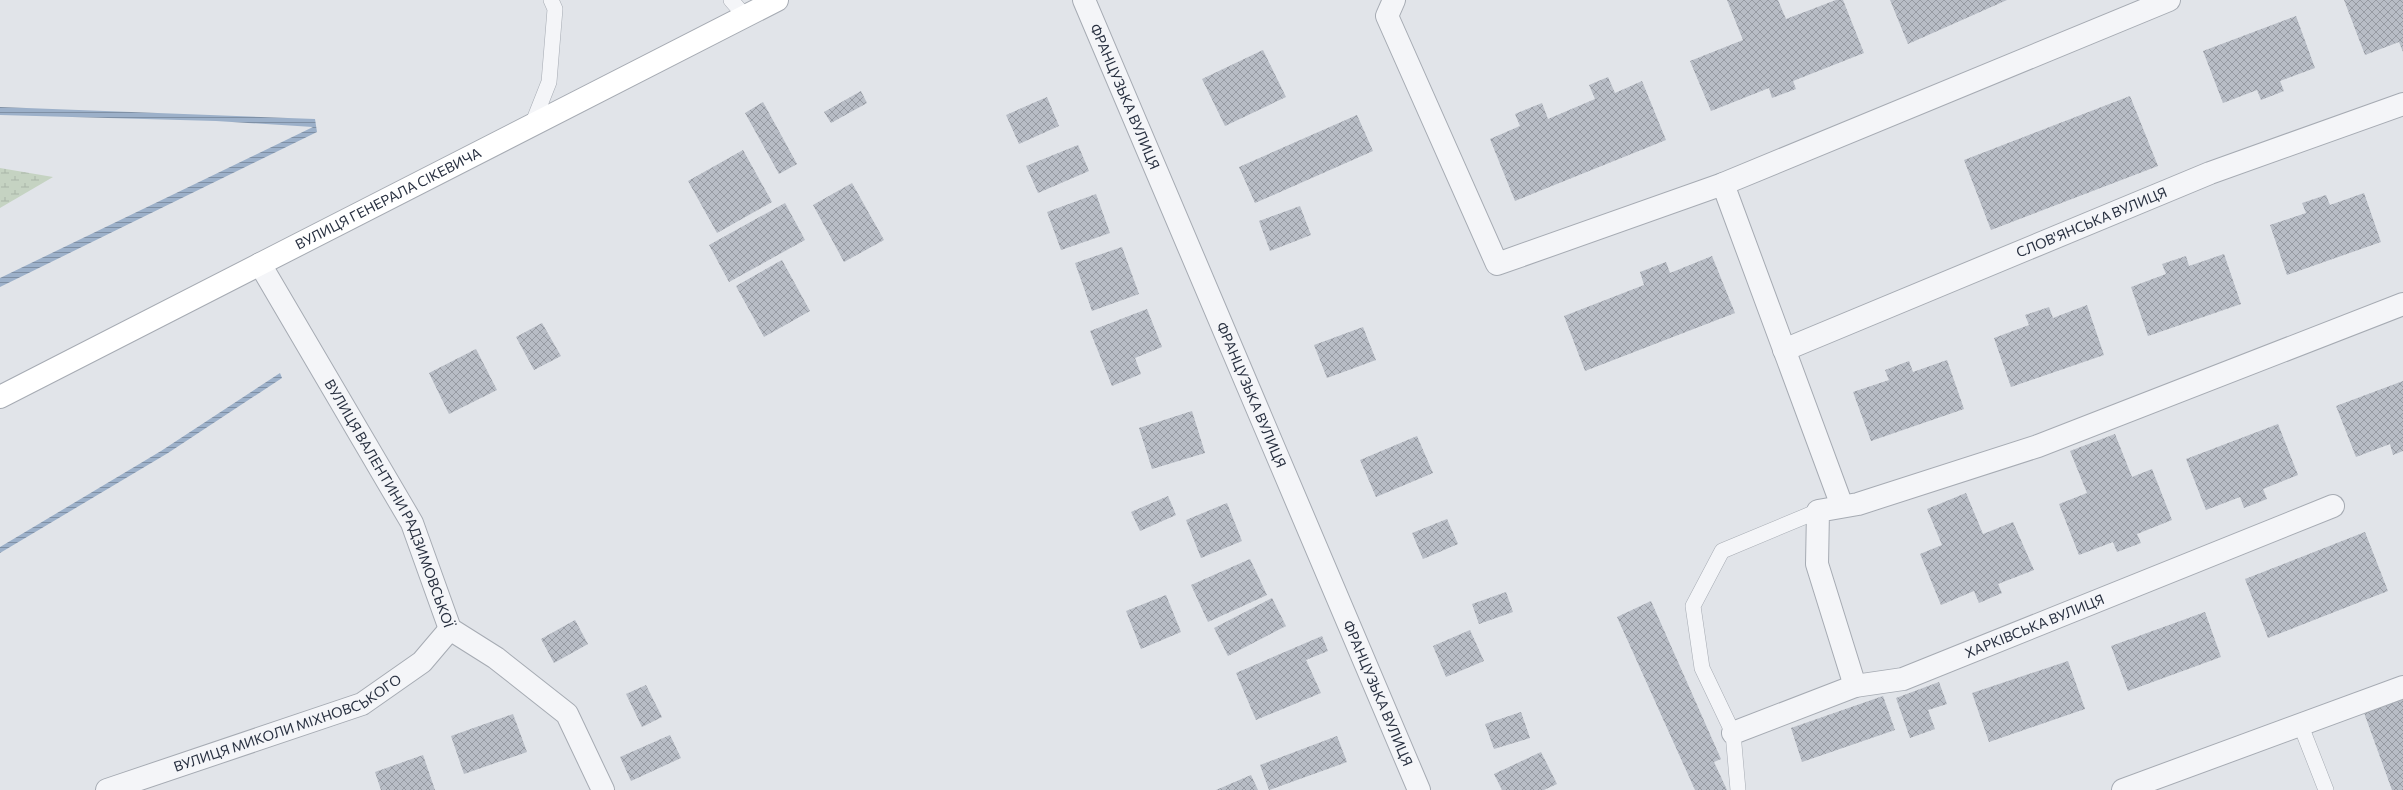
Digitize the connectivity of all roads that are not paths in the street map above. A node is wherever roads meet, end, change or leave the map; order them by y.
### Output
1 (551, 0) edge
2 (731, 0) edge
3 (777, 0) edge
4 (1084, 0) edge
5 (1394, 0) edge
6 (2169, 0) edge
7 (745, 16) junction
8 (2403, 104) edge
9 (532, 125) junction
10 (1723, 184) junction
11 (260, 264) junction
12 (2403, 304) edge
13 (1784, 350) junction
14 (0, 397) edge
15 (1842, 506) junction
16 (2333, 506) dead end
17 (1818, 510) junction
18 (450, 629) junction
19 (1855, 686) junction
20 (2403, 687) edge
21 (2301, 726) junction
22 (1733, 733) junction
23 (107, 790) edge
24 (603, 790) edge
25 (1419, 790) edge
26 (1738, 790) edge
27 (2123, 790) edge
28 (2326, 790) edge

1 - 9 lane
2 - 7 lane
3 - 7 street, ВУЛИЦЯ ГЕНЕРАЛА СІКЕВИЧА
4 - 25 street, ФРАНЦУЗЬКА ВУЛИЦЯ
5 - 10 street
6 - 10 street
7 - 9 street, ВУЛИЦЯ ГЕНЕРАЛА СІКЕВИЧА
8 - 13 street, СЛОВ'ЯНСЬКА ВУЛИЦЯ
9 - 11 street, ВУЛИЦЯ ГЕНЕРАЛА СІКЕВИЧА
10 - 13 street
11 - 14 street, ВУЛИЦЯ ГЕНЕРАЛА СІКЕВИЧА
11 - 18 street, ВУЛИЦЯ ВАЛЕНТИНИ РАДЗИМОВСЬКОЇ
12 - 15 street
13 - 15 street
15 - 17 street
16 - 19 street, ХАРКІВСЬКА ВУЛИЦЯ
17 - 19 street
17 - 22 lane
18 - 23 street, ВУЛИЦЯ МИКОЛИ МІХНОВСЬКОГО
18 - 24 street, ВУЛИЦЯ ВАЛЕНТИНИ РАДЗИМОВСЬКОЇ
19 - 22 street, ХАРКІВСЬКА ВУЛИЦЯ
20 - 21 street
21 - 27 street
21 - 28 lane
22 - 26 lane

